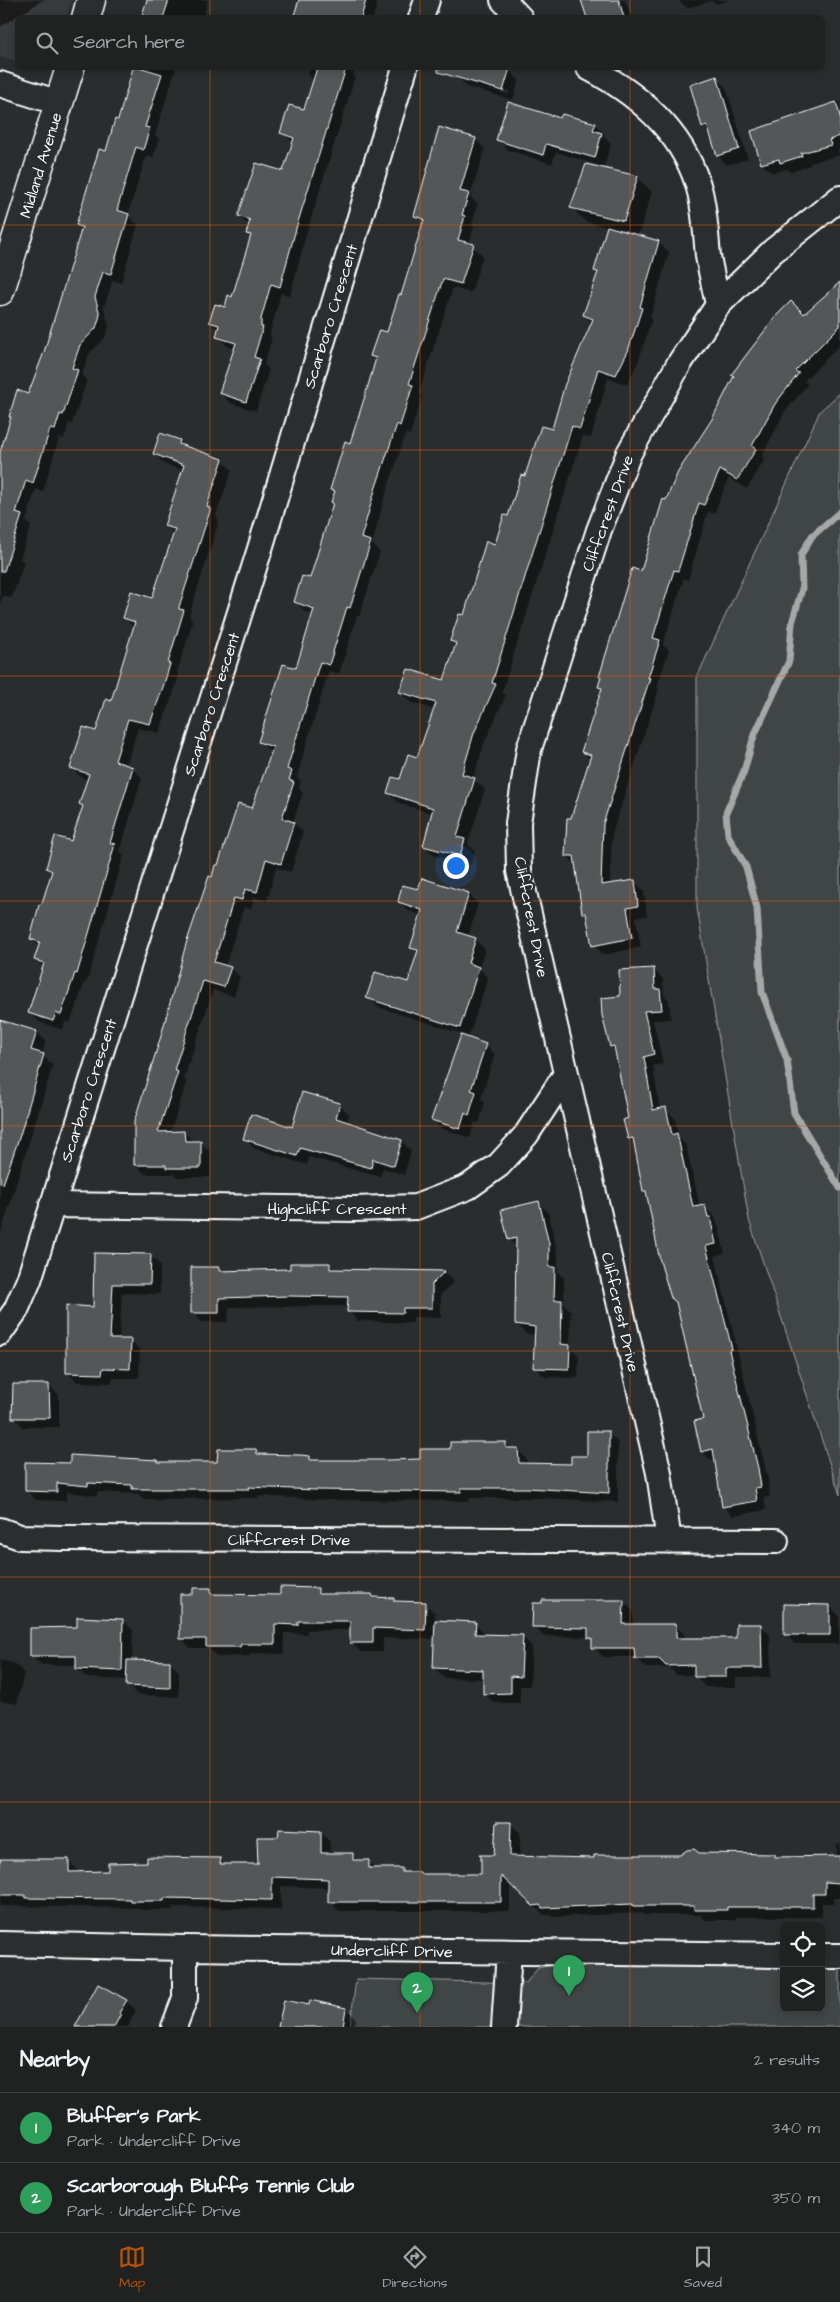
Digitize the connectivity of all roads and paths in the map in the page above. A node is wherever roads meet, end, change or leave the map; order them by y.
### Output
1 (91, 0) edge
2 (427, 0) edge
3 (503, 0) edge
4 (87, 15) edge
5 (422, 15) edge
6 (517, 15) edge
7 (69, 70) edge
8 (404, 70) edge
9 (592, 70) edge
10 (0, 84) edge
11 (60, 103) junction
12 (840, 198) edge
13 (0, 291) edge
14 (718, 305) junction
15 (566, 1074) junction
16 (52, 1205) junction
17 (0, 1333) edge
18 (0, 1530) edge
19 (669, 1541) junction
20 (776, 1541) dead end
21 (0, 1944) edge
22 (185, 1948) junction
23 (509, 1952) junction
24 (780, 1955) edge
25 (825, 1956) edge
26 (840, 1956) edge
27 (174, 2027) edge
28 (504, 2027) edge

1 - 4 street
2 - 5 street
3 - 6 street
7 - 11 street, Midland Avenue
8 - 16 street, Scarboro Crescent
9 - 14 street
10 - 11 street
11 - 13 street, Midland Avenue
12 - 14 street, Cliffcrest Drive
14 - 15 street, Cliffcrest Drive
15 - 16 street, Highcliff Crescent
15 - 19 street, Cliffcrest Drive
16 - 17 street, Scarboro Crescent
18 - 19 street, Cliffcrest Drive
19 - 20 street, Cliffcrest Drive
21 - 22 street, Undercliff Drive
22 - 23 street, Undercliff Drive
22 - 27 street
23 - 24 street, Undercliff Drive
23 - 28 street
25 - 26 street

